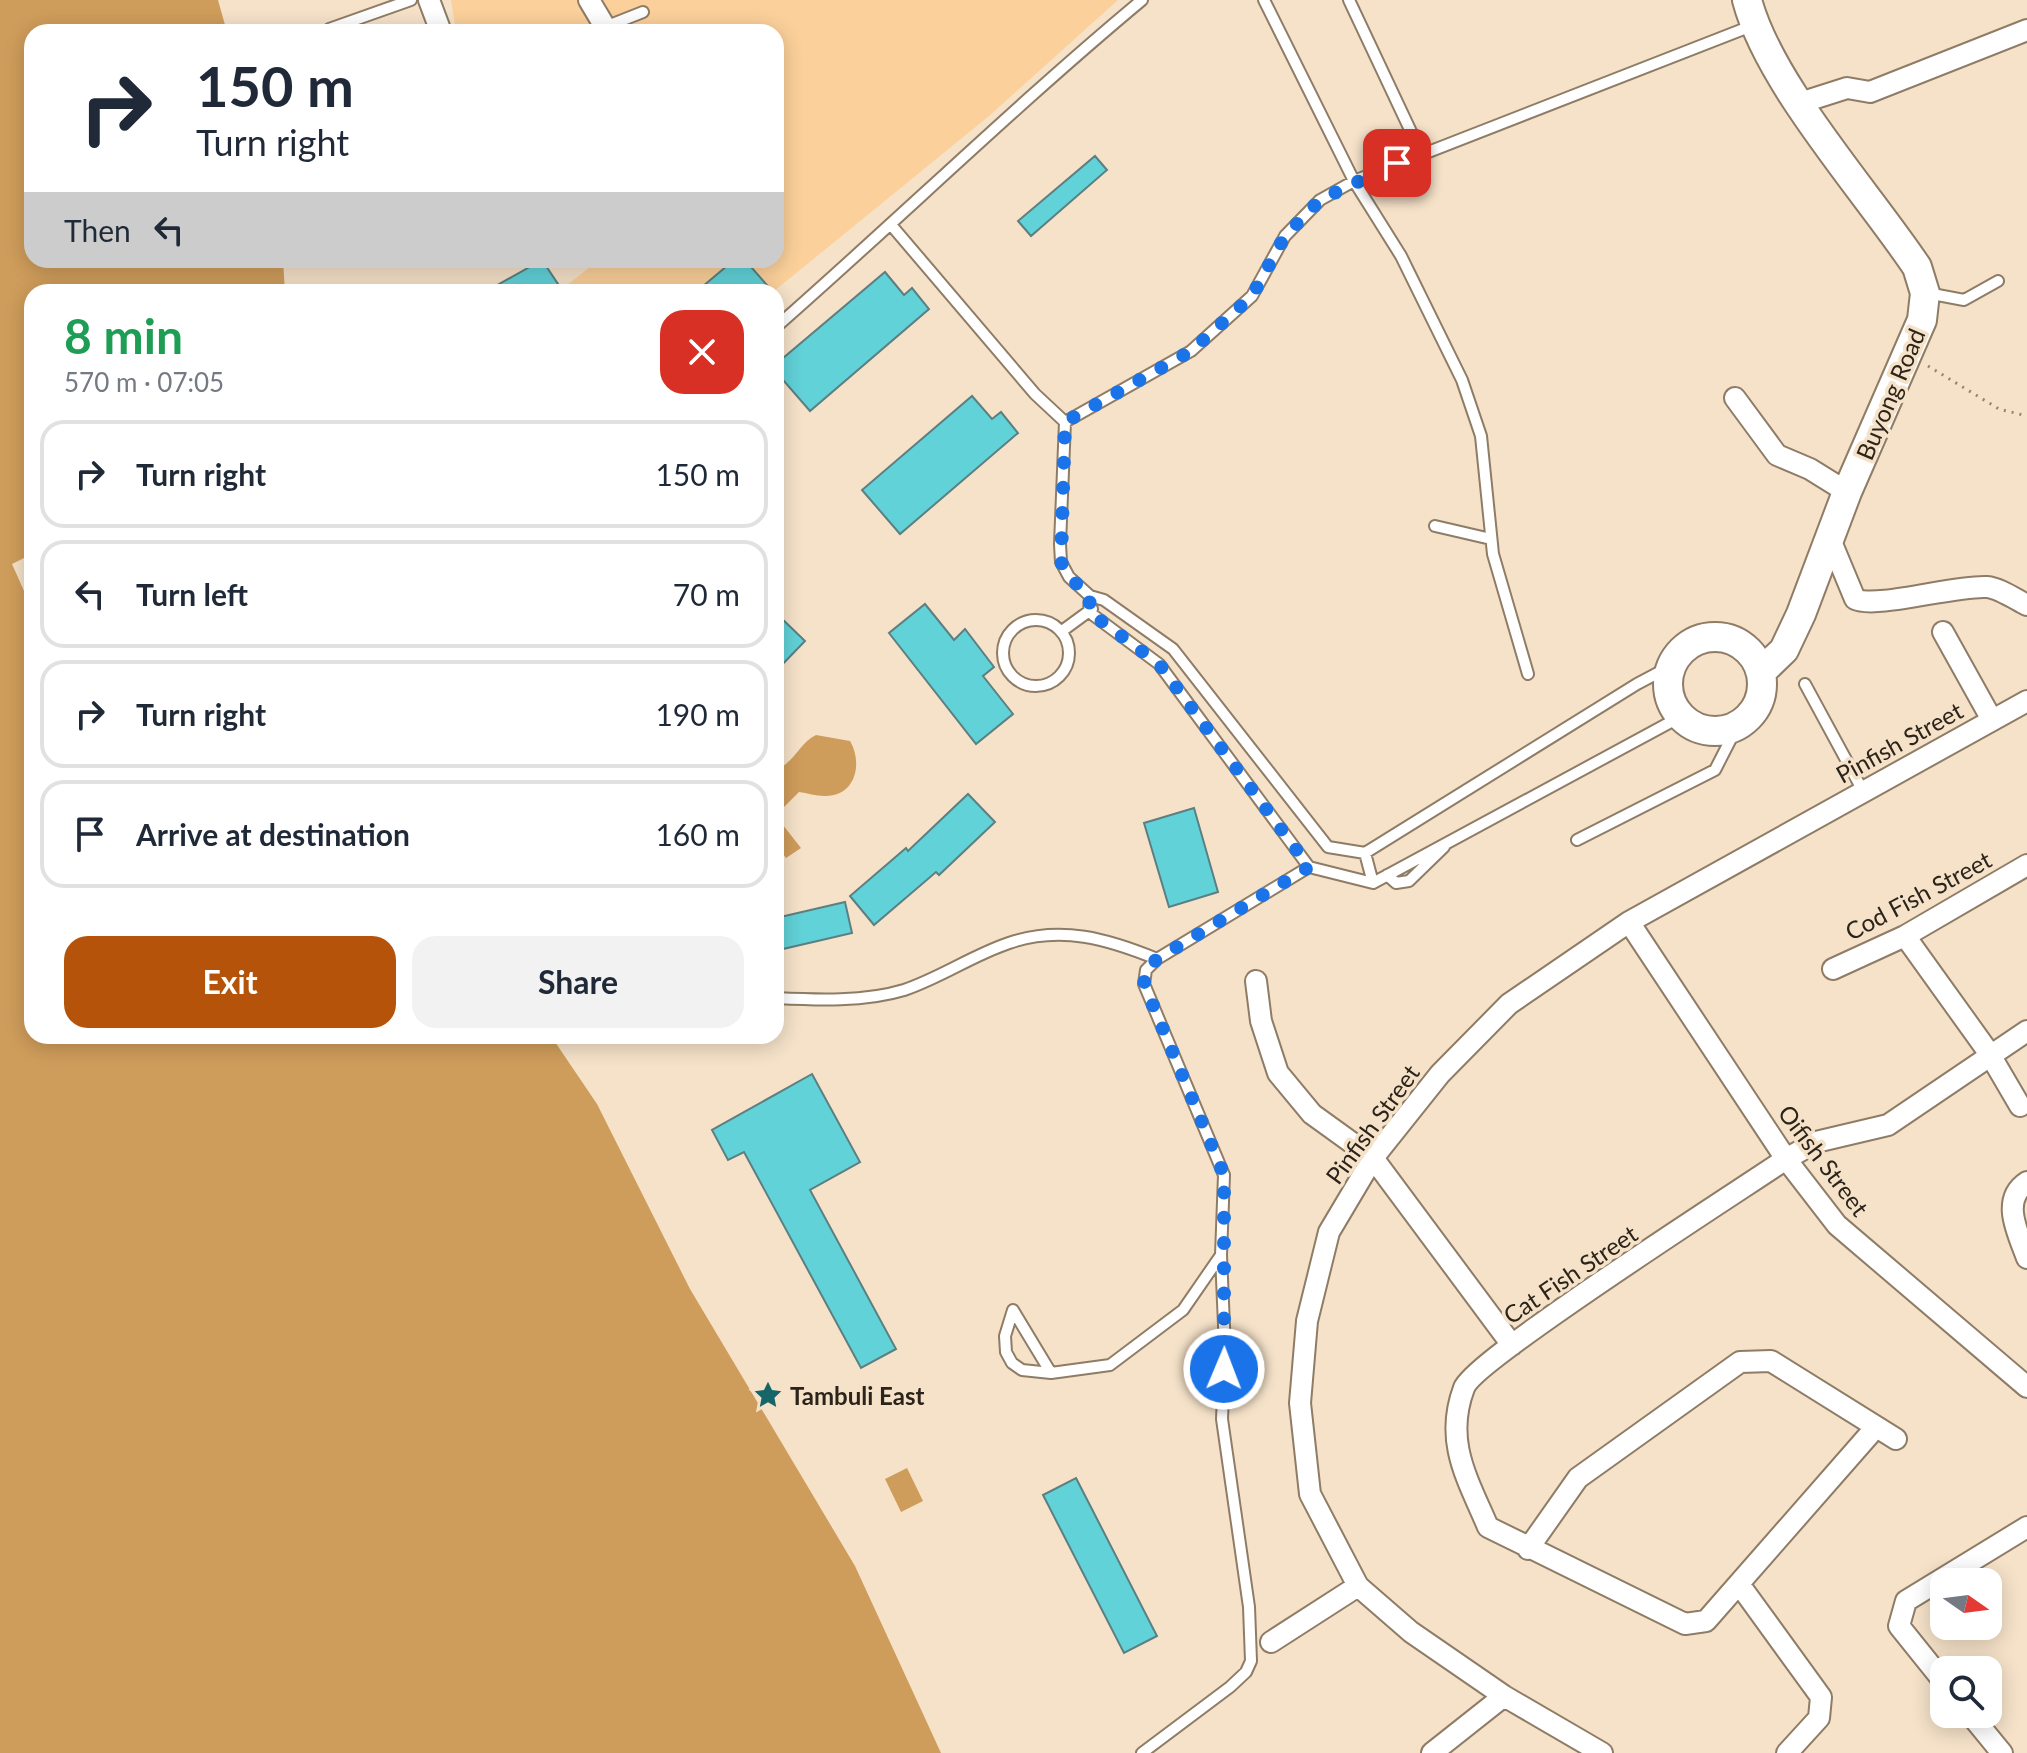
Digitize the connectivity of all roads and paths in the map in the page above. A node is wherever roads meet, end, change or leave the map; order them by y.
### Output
1 (411, 0) edge
2 (429, 0) edge
3 (589, 0) edge
4 (1142, 0) edge
5 (1264, 0) edge
6 (1349, 0) edge
7 (643, 12) dead end
8 (1750, 13) edge
9 (343, 24) edge
10 (438, 24) edge
11 (603, 24) edge
12 (618, 24) edge
13 (2027, 30) edge
14 (1800, 103) junction
15 (1421, 153) junction
16 (1354, 181) junction
17 (892, 226) junction
18 (1998, 281) dead end
19 (1925, 293) junction
20 (784, 320) edge
21 (1907, 353) junction
22 (1735, 398) dead end
23 (2027, 416) edge
24 (1065, 422) junction
25 (1847, 492) junction
26 (1435, 526) dead end
27 (1491, 539) junction
28 (1830, 539) junction
29 (1090, 596) junction
30 (2023, 597) edge
31 (1104, 600) junction
32 (1089, 612) junction
33 (1147, 629) junction
34 (1062, 631) junction
35 (1943, 632) dead end
36 (1133, 643) junction
37 (1173, 649) junction
38 (1159, 664) junction
39 (1671, 666) junction
40 (1761, 672) junction
41 (1528, 674) dead end
42 (1805, 684) dead end
43 (2027, 701) edge
44 (1680, 717) junction
45 (1992, 720) junction
46 (1737, 727) junction
47 (1863, 791) junction
48 (1455, 835) junction
49 (1577, 840) dead end
50 (1365, 853) junction
51 (2027, 865) edge
52 (1309, 867) junction
53 (1387, 875) junction
54 (1373, 883) junction
55 (1629, 922) junction
56 (1905, 936) junction
57 (1157, 959) junction
58 (1833, 969) dead end
59 (1256, 981) dead end
60 (784, 998) edge
61 (2027, 1031) edge
62 (1989, 1053) junction
63 (2020, 1106) dead end
64 (1373, 1158) junction
65 (1786, 1159) junction
66 (2027, 1182) edge
67 (1221, 1255) junction
68 (2027, 1258) edge
69 (1512, 1345) junction
70 (1051, 1373) junction
71 (2027, 1387) edge
72 (1876, 1427) junction
73 (1896, 1439) dead end
74 (2027, 1527) edge
75 (1528, 1549) junction
76 (1739, 1584) junction
77 (1358, 1586) junction
78 (1271, 1642) dead end
79 (1930, 1665) edge
80 (1504, 1696) junction
81 (1980, 1728) edge
82 (1997, 1751) edge
83 (1142, 1753) edge
84 (1432, 1753) edge
85 (1602, 1753) edge
86 (1787, 1753) edge

1 - 9 lane
2 - 10 street
3 - 11 street
4 - 17 lane
5 - 16 lane
6 - 15 lane
7 - 12 lane
8 - 14 street
8 - 15 lane
13 - 14 street
14 - 19 street
15 - 16 lane
16 - 24 lane
16 - 27 lane
17 - 20 lane
17 - 24 lane
18 - 19 lane
19 - 21 street, Buyong Road
21 - 23 path
21 - 25 street, Buyong Road
22 - 25 street
24 - 29 lane
25 - 28 street, Buyong Road
26 - 27 lane
27 - 41 lane
28 - 30 street
28 - 40 street, Buyong Road
29 - 31 lane
29 - 32 lane
31 - 32 lane
31 - 33 lane
32 - 34 lane
32 - 36 lane
33 - 36 lane
33 - 37 lane
34 - 34 lane
35 - 45 street
36 - 38 lane
37 - 38 lane
37 - 50 lane
38 - 52 lane
39 - 40 street
39 - 44 street
39 - 50 lane
40 - 46 street
42 - 47 lane
43 - 45 street, Pinfish Street
44 - 46 street
44 - 48 lane
45 - 47 street, Pinfish Street
46 - 49 lane
47 - 55 street, Pinfish Street
48 - 53 lane
48 - 53 lane
50 - 54 lane
51 - 56 street, Cod Fish Street
52 - 54 lane
52 - 57 lane
53 - 54 lane
55 - 64 street, Pinfish Street
55 - 65 street, Oifish Street
56 - 58 street, Cod Fish Street
56 - 62 street
57 - 60 lane
57 - 67 lane
59 - 64 street
61 - 62 street, Cat Fish Street
62 - 63 street
62 - 65 street, Cat Fish Street
64 - 69 street
64 - 77 street, Pinfish Street
65 - 69 street, Cat Fish Street
65 - 71 street, Oifish Street
66 - 68 street
67 - 70 lane
67 - 83 lane
69 - 75 street, Cat Fish Street
70 - 70 lane
72 - 73 street
72 - 75 street
72 - 76 street
74 - 79 street
75 - 76 street, Cat Fish Street
76 - 86 street
77 - 78 street
77 - 80 street, Pinfish Street
80 - 84 street
80 - 85 street, Pinfish Street
81 - 82 street

